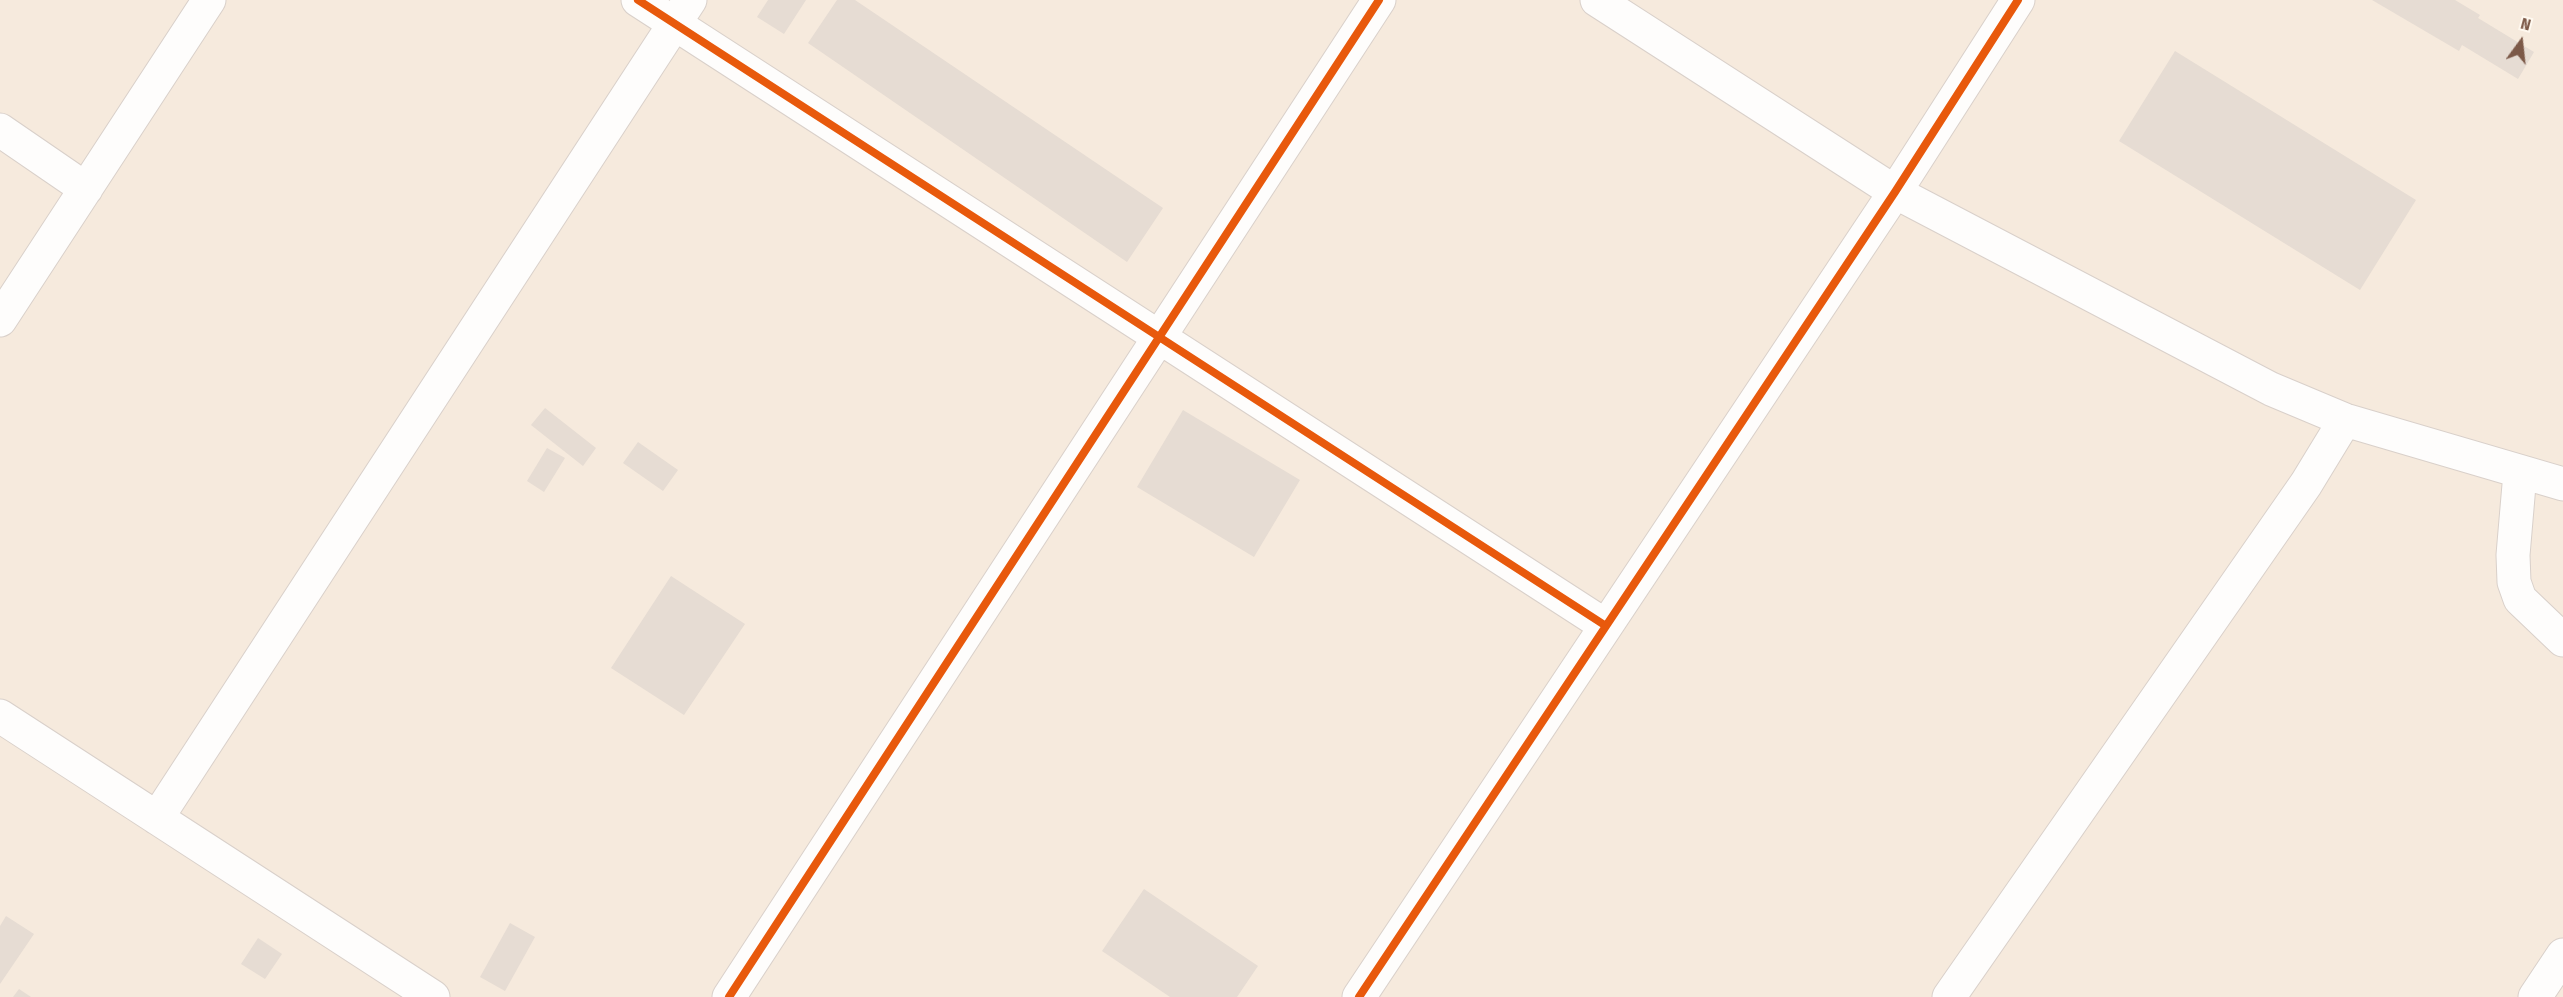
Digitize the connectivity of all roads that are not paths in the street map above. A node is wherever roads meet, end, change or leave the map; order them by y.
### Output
1 (209, 0) edge
2 (638, 0) edge
3 (1379, 0) edge
4 (1597, 0) edge
5 (2018, 0) edge
6 (683, 12) edge
7 (0, 130) edge
8 (86, 189) junction
9 (1895, 192) junction
10 (0, 320) edge
11 (1159, 337) junction
12 (2345, 420) junction
13 (2520, 473) junction
14 (2563, 484) edge
15 (1606, 626) junction
16 (2563, 640) edge
17 (0, 716) edge
18 (157, 818) junction
19 (2563, 955) edge
20 (433, 997) edge
21 (729, 997) edge
22 (1359, 997) edge
23 (1948, 997) edge
24 (2535, 997) edge

1 - 8 street
2 - 6 street
3 - 11 street
4 - 9 street
5 - 9 street
6 - 11 street
6 - 18 street
7 - 8 street
8 - 10 street
9 - 12 street
9 - 15 street
11 - 15 street
11 - 21 street
12 - 13 street
12 - 23 street
13 - 14 street
13 - 16 street
15 - 22 street
17 - 18 street
18 - 20 street
19 - 24 street

